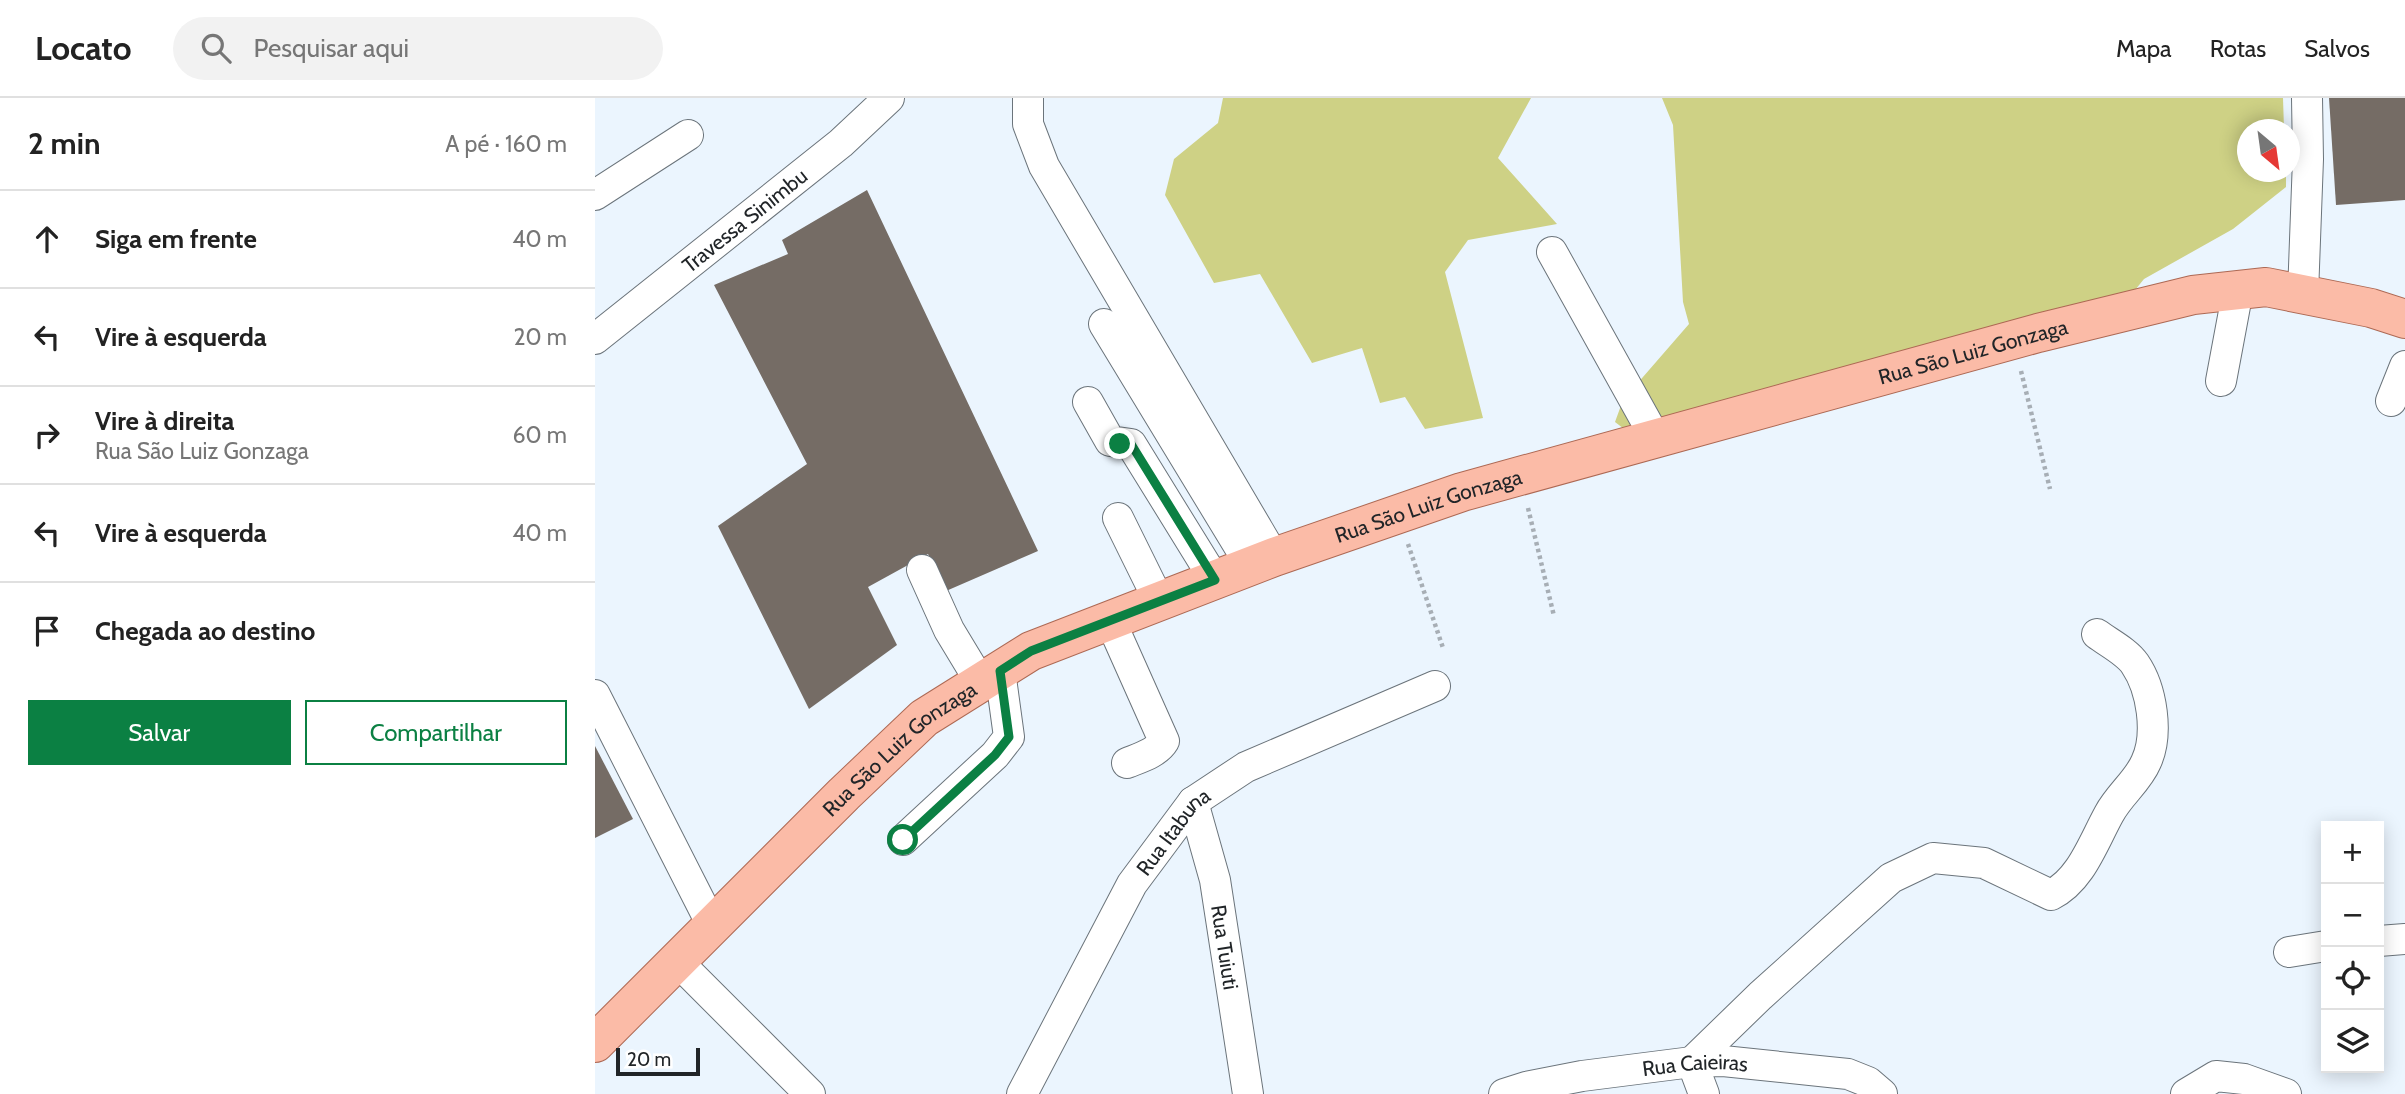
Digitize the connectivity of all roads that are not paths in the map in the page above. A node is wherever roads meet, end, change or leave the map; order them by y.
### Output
1 (889, 98) edge
2 (1028, 98) edge
3 (2307, 98) edge
4 (688, 135) dead end
5 (595, 195) edge
6 (1552, 252) dead end
7 (2238, 290) junction
8 (2303, 294) junction
9 (2405, 319) edge
10 (1104, 324) dead end
11 (595, 339) edge
12 (2405, 366) edge
13 (2221, 381) dead end
14 (2391, 401) dead end
15 (1088, 402) dead end
16 (1655, 439) junction
17 (1118, 518) dead end
18 (1263, 562) junction
19 (922, 570) dead end
20 (1215, 580) junction
21 (1160, 601) junction
22 (1110, 620) junction
23 (2097, 634) dead end
24 (991, 677) junction
25 (1435, 686) dead end
26 (595, 695) edge
27 (1127, 763) dead end
28 (1193, 802) junction
29 (903, 840) dead end
30 (713, 927) junction
31 (2405, 939) edge
32 (2384, 941) edge
33 (2321, 947) edge
34 (2289, 952) dead end
35 (678, 962) junction
36 (595, 1044) edge
37 (1692, 1062) junction
38 (810, 1094) edge
39 (1022, 1094) edge
40 (1248, 1094) edge
41 (1504, 1094) edge
42 (1704, 1094) edge
43 (1882, 1094) edge
44 (2186, 1094) edge
45 (2286, 1094) edge

1 - 11 street, Travessa Sinimbu
2 - 18 street
3 - 8 street
4 - 5 street
6 - 16 street
7 - 8 main road, Rua São Luiz Gonzaga
7 - 13 street
7 - 16 main road, Rua São Luiz Gonzaga
8 - 9 main road, Rua São Luiz Gonzaga
10 - 18 street
12 - 14 street
15 - 20 street
16 - 18 main road, Rua São Luiz Gonzaga
17 - 21 street
18 - 20 main road, Rua São Luiz Gonzaga
19 - 24 street
20 - 21 main road, Rua São Luiz Gonzaga
21 - 22 main road, Rua São Luiz Gonzaga
22 - 24 main road, Rua São Luiz Gonzaga
22 - 27 street
23 - 37 street
24 - 29 street
24 - 30 main road, Rua São Luiz Gonzaga
25 - 28 street, Rua Itabuna
26 - 30 street
28 - 39 street, Rua Itabuna
28 - 40 street, Rua Tuiuti
30 - 35 main road, Rua São Luiz Gonzaga
31 - 32 street
33 - 34 street
35 - 36 main road, Rua São Luiz Gonzaga
35 - 38 street
37 - 41 street, Rua Caieiras
37 - 42 street
37 - 43 street, Rua Caieiras
44 - 45 street

